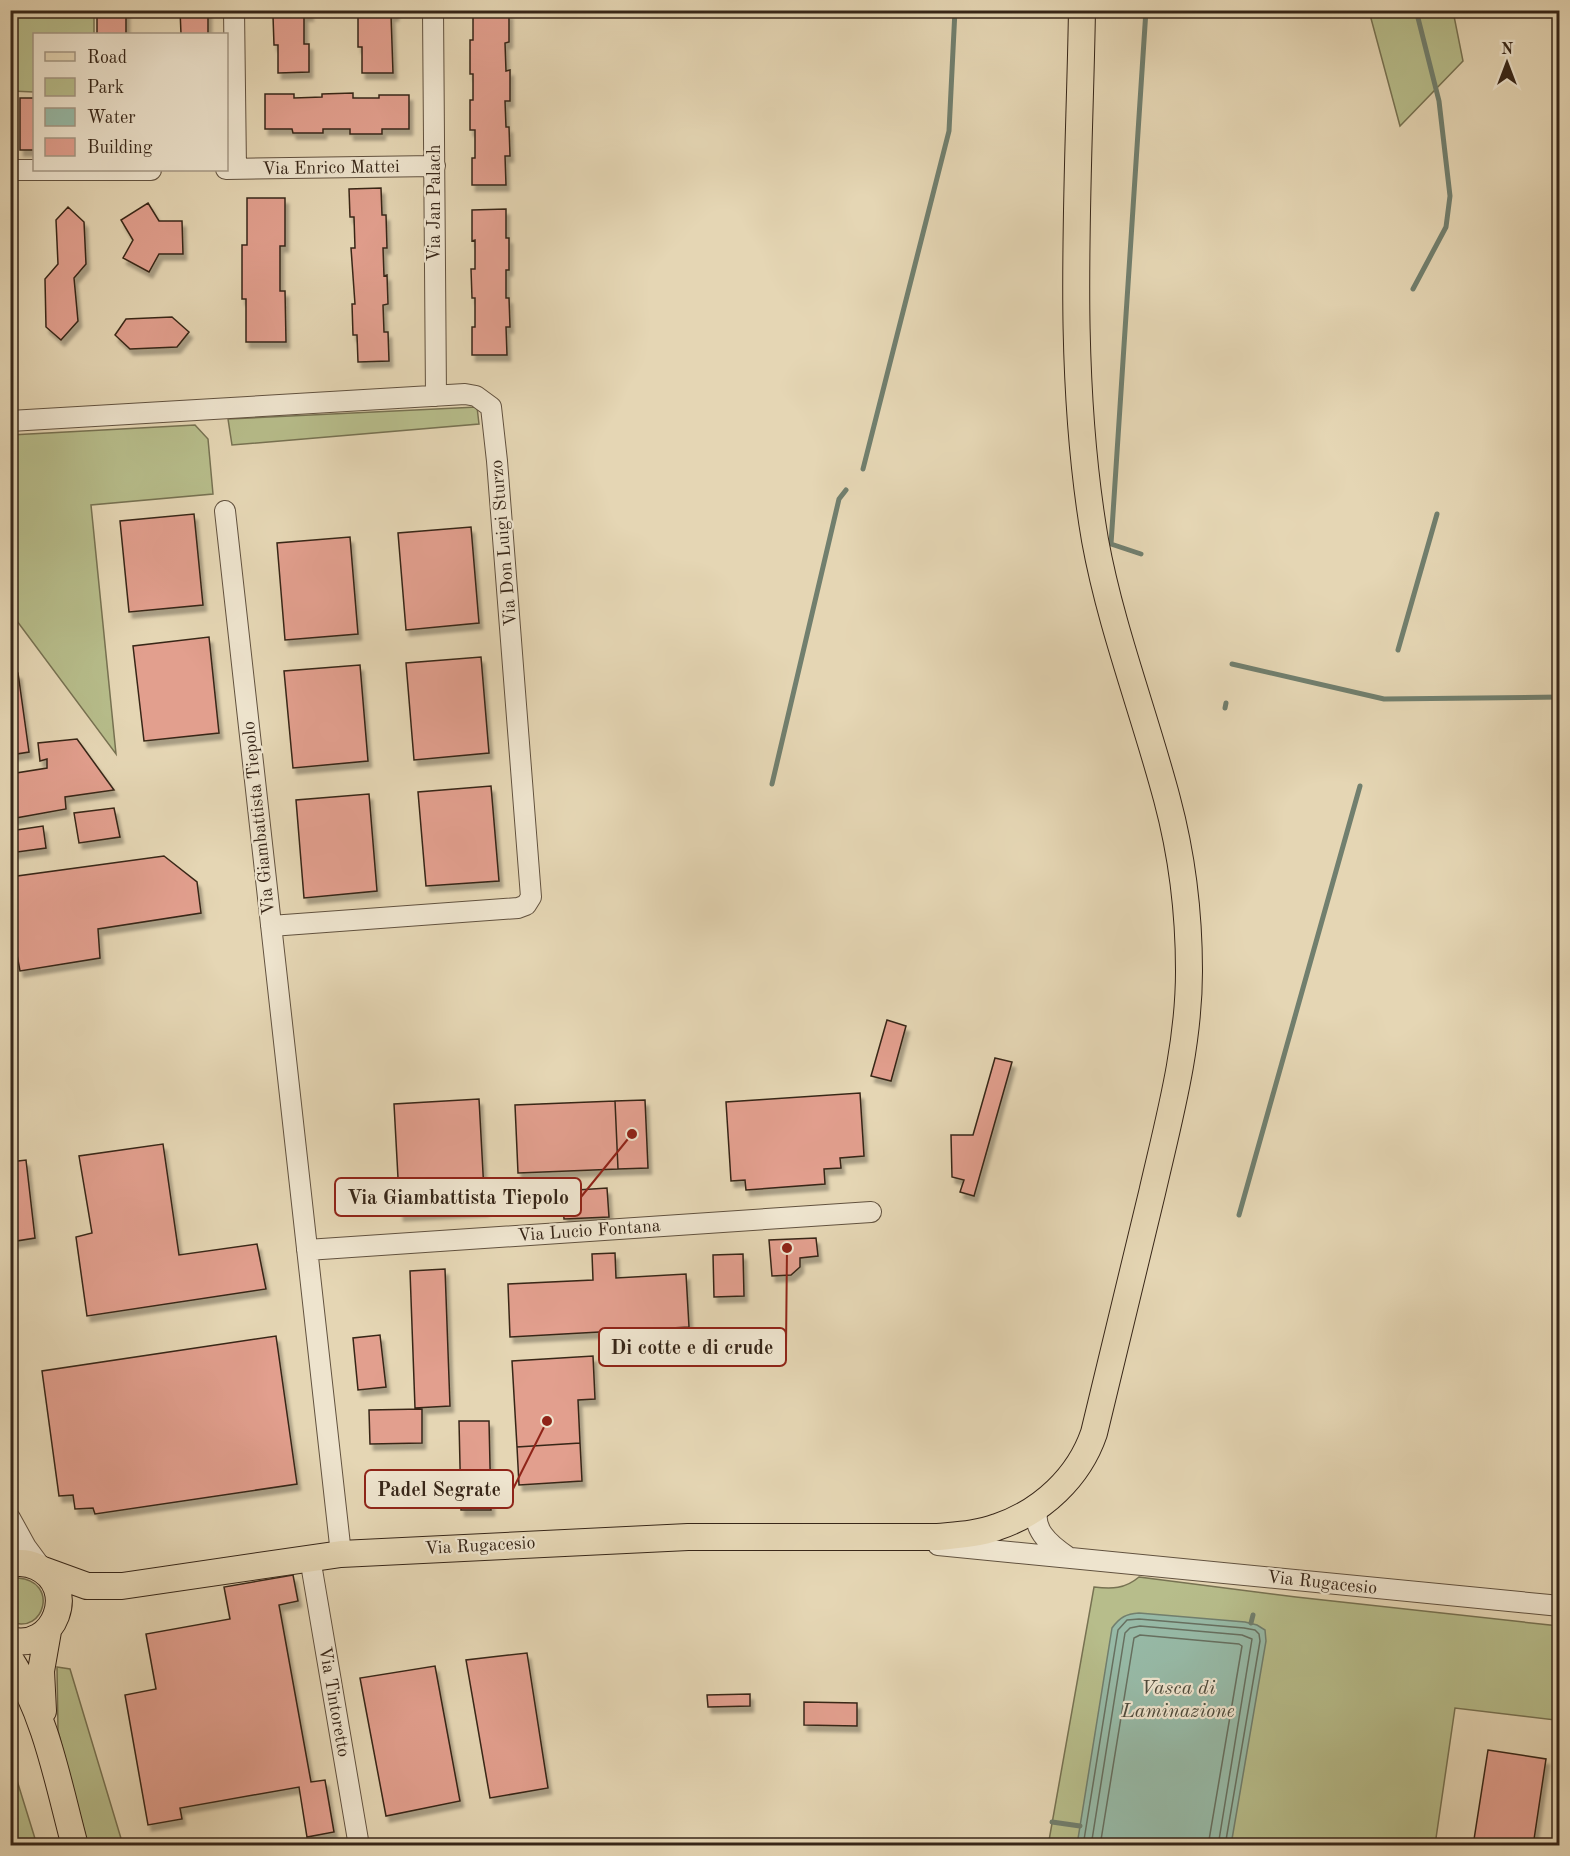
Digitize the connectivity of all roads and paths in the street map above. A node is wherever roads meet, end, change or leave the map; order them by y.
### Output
1 (234, 10) edge
2 (433, 10) edge
3 (1082, 10) edge
4 (435, 166) junction
5 (231, 169) edge
6 (10, 170) edge
7 (33, 170) edge
8 (436, 396) junction
9 (10, 421) edge
10 (225, 511) dead end
11 (271, 926) junction
12 (871, 1212) dead end
13 (307, 1250) junction
14 (1038, 1513) junction
15 (10, 1518) edge
16 (841, 1537) junction
17 (341, 1554) junction
18 (310, 1558) junction
19 (1077, 1559) junction
20 (10, 1564) edge
21 (43, 1570) junction
22 (122, 1586) junction
23 (1560, 1606) edge
24 (52, 1626) junction
25 (10, 1640) edge
26 (10, 1659) edge
27 (46, 1739) junction
28 (75, 1845) edge
29 (359, 1845) edge

1 - 5 street
2 - 4 street, Via Jan Palach
3 - 14 main road, Via Rugacesio
4 - 5 street, Via Enrico Mattei
4 - 8 street, Via Jan Palach
6 - 7 street
8 - 9 street, Via Don Luigi Sturzo
8 - 11 street, Via Don Luigi Sturzo
10 - 11 street, Via Giambattista Tiepolo
11 - 13 street, Via Giambattista Tiepolo
12 - 13 street, Via Lucio Fontana
13 - 17 street, Via Giambattista Tiepolo
14 - 16 main road, Via Rugacesio
14 - 19 street
15 - 21 street
16 - 17 main road, Via Rugacesio
16 - 19 street, Via Rugacesio
17 - 18 main road, Via Rugacesio
18 - 22 main road, Via Rugacesio
18 - 29 street, Via Tintoretto
19 - 23 street, Via Rugacesio
20 - 21 main road, Via Rugacesio
21 - 22 main road, Via Rugacesio
21 - 24 main road
22 - 24 main road, Via Rugacesio
24 - 25 main road, Via Rugacesio
24 - 27 main road
26 - 27 main road
27 - 28 main road

